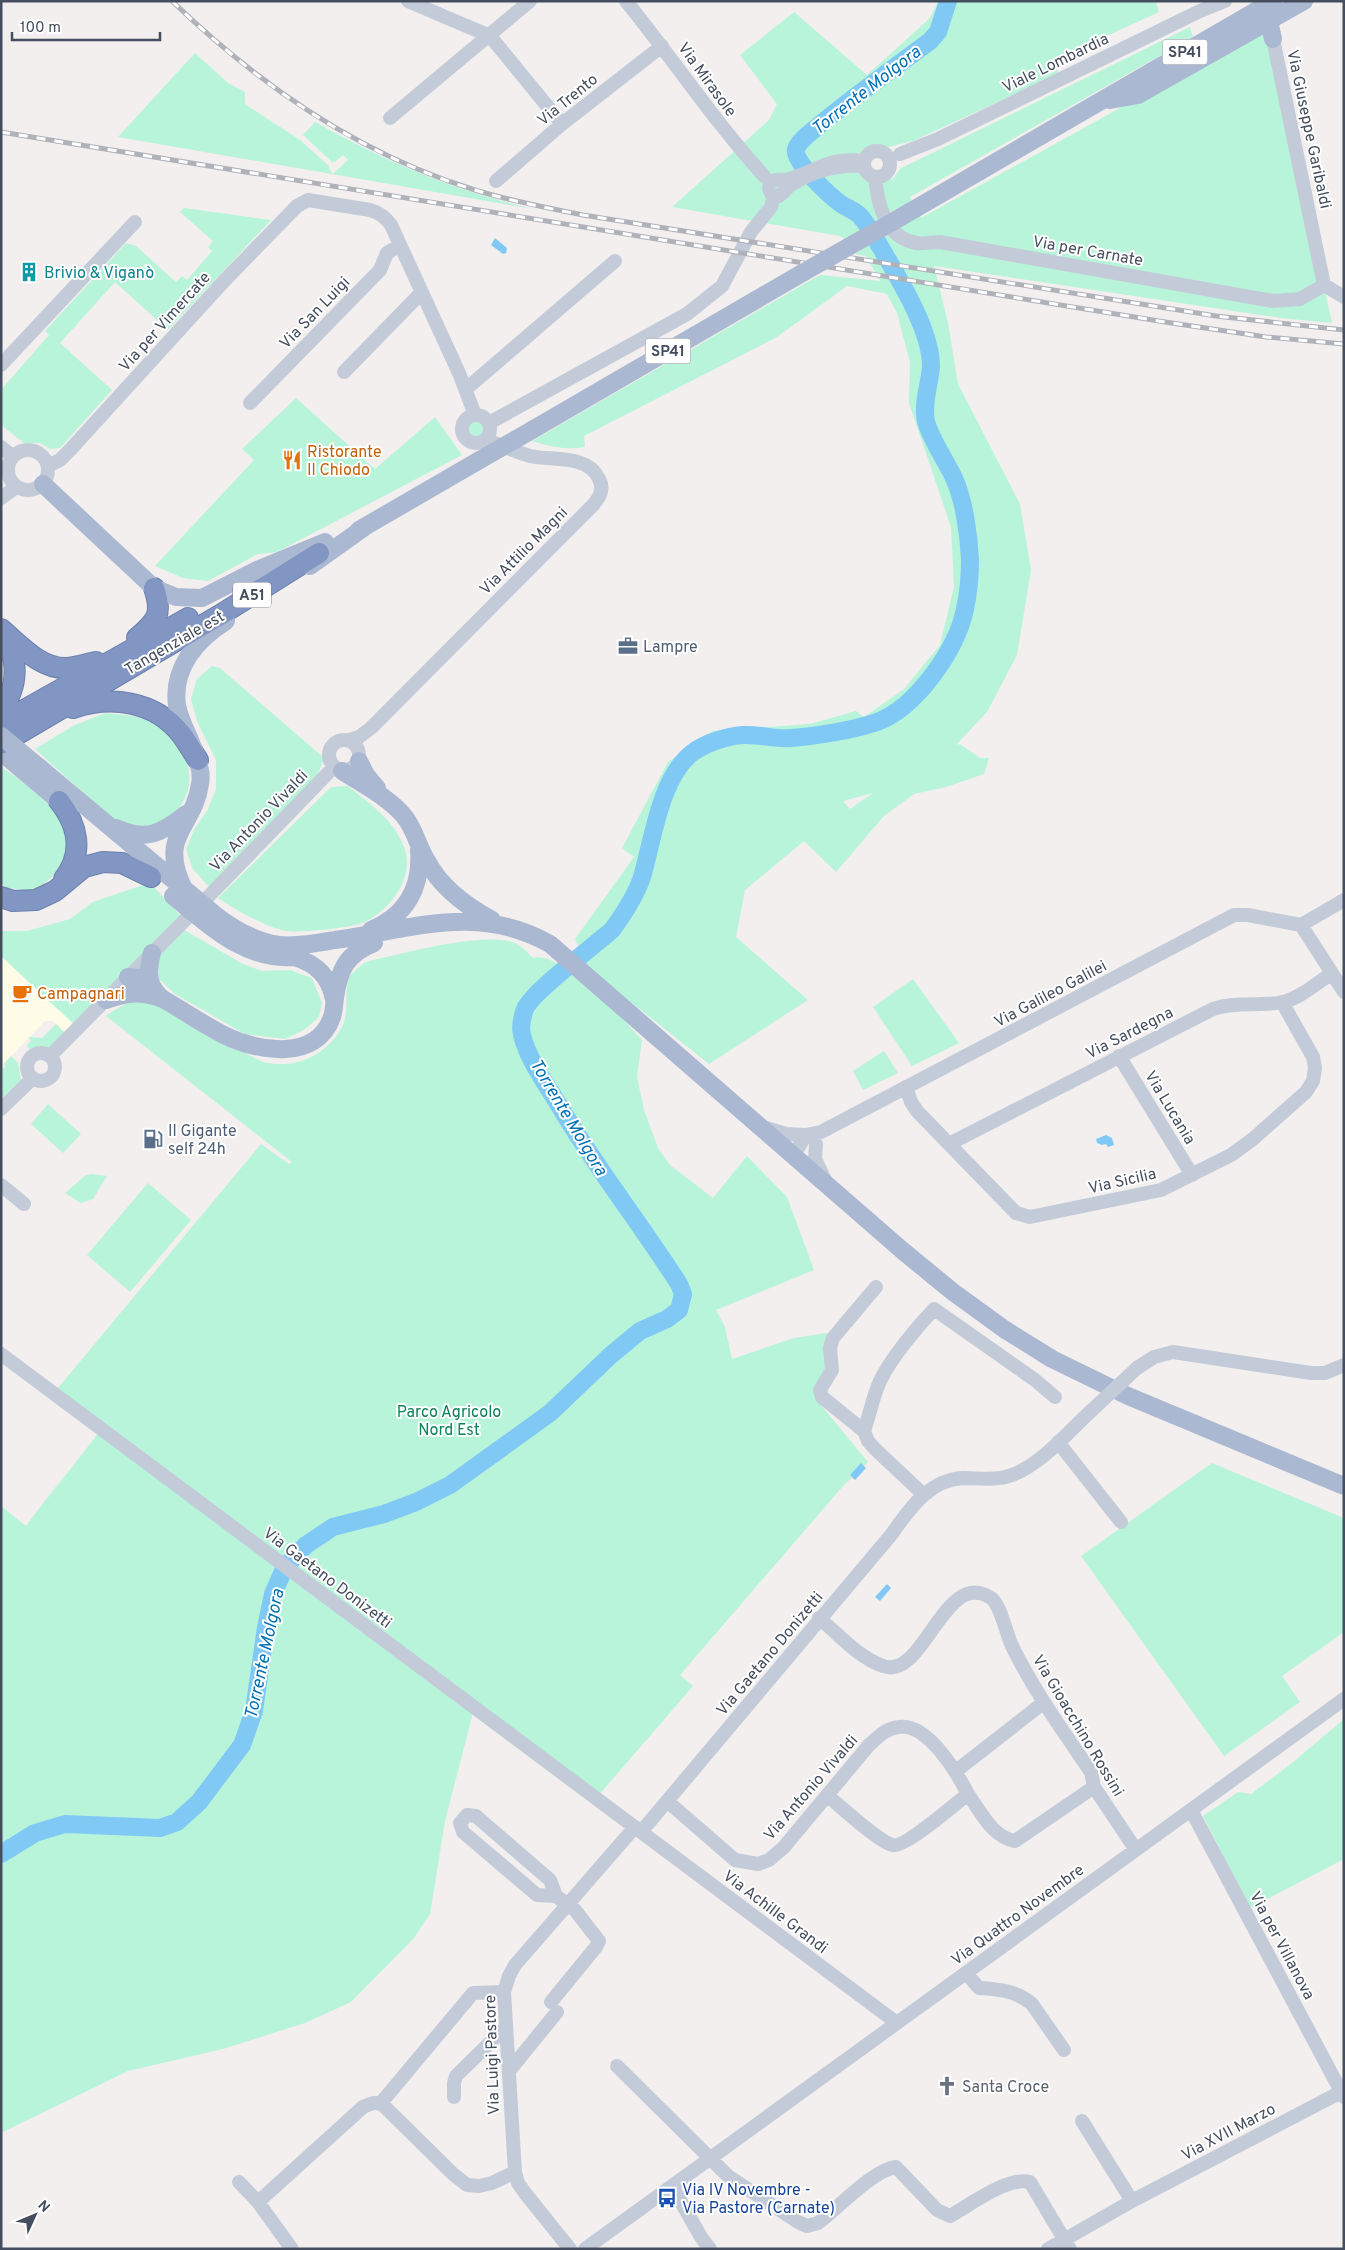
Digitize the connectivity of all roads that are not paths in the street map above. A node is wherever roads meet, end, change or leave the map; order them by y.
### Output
1 (408, 1) edge
2 (530, 1) edge
3 (626, 1) edge
4 (1226, 1) edge
5 (1273, 1) edge
6 (1304, 1) edge
7 (1269, 21) junction
8 (490, 36) junction
9 (1273, 39) joint
10 (662, 46) junction
11 (1097, 102) junction
12 (390, 118) dead end
13 (562, 124) junction
14 (888, 159) junction
15 (871, 173) junction
16 (496, 181) dead end
17 (770, 185) junction
18 (135, 222) dead end
19 (400, 245) junction
20 (615, 260) dead end
21 (1324, 285) junction
22 (422, 292) junction
23 (1344, 297) edge
24 (1, 365) edge
25 (344, 372) dead end
26 (466, 389) junction
27 (250, 403) dead end
28 (475, 415) junction
29 (489, 423) junction
30 (487, 440) junction
31 (1, 447) edge
32 (13, 457) junction
33 (48, 466) junction
34 (43, 484) junction
35 (16, 487) junction
36 (1, 498) edge
37 (369, 524) junction
38 (319, 553) junction
39 (154, 588) junction
40 (1, 629) edge
41 (1, 632) edge
42 (114, 658) junction
43 (1, 710) edge
44 (48, 717) junction
45 (1, 723) edge
46 (371, 728) junction
47 (1, 736) edge
48 (349, 740) junction
49 (1, 744) edge
50 (1, 752) edge
51 (359, 757) junction
52 (198, 760) junction
53 (338, 769) junction
54 (33, 771) junction
55 (59, 801) junction
56 (389, 802) junction
57 (190, 811) junction
58 (103, 822) junction
59 (418, 844) junction
60 (151, 877) junction
61 (184, 890) junction
62 (55, 891) junction
63 (1, 897) edge
64 (208, 897) dead end
65 (1344, 900) edge
66 (187, 918) dead end
67 (499, 924) junction
68 (1301, 926) junction
69 (353, 938) junction
70 (374, 944) junction
71 (550, 944) junction
72 (285, 952) junction
73 (152, 953) junction
74 (1331, 974) junction
75 (128, 977) junction
76 (152, 992) junction
77 (1344, 992) edge
78 (106, 1000) junction
79 (334, 1000) junction
80 (1282, 1002) junction
81 (50, 1056) junction
82 (1120, 1056) junction
83 (33, 1078) junction
84 (906, 1087) junction
85 (1, 1109) edge
86 (760, 1126) junction
87 (814, 1137) junction
88 (948, 1144) junction
89 (794, 1155) junction
90 (1192, 1175) junction
91 (827, 1184) junction
92 (1, 1185) edge
93 (24, 1204) dead end
94 (876, 1287) dead end
95 (1, 1354) edge
96 (1344, 1365) edge
97 (1055, 1397) dead end
98 (864, 1431) junction
99 (1058, 1442) junction
100 (1344, 1486) edge
101 (922, 1494) junction
102 (1121, 1522) dead end
103 (819, 1618) junction
104 (1044, 1703) junction
105 (1343, 1703) edge
106 (956, 1772) junction
107 (1094, 1787) junction
108 (968, 1794) junction
109 (828, 1796) junction
110 (667, 1801) junction
111 (1191, 1810) junction
112 (638, 1829) junction
113 (1136, 1850) junction
114 (524, 1858) junction
115 (512, 1873) junction
116 (556, 1896) junction
117 (568, 1904) junction
118 (966, 1973) junction
119 (504, 1992) junction
120 (897, 2023) junction
121 (506, 2027) junction
122 (1064, 2050) dead end
123 (616, 2066) dead end
124 (509, 2071) junction
125 (1342, 2095) edge
126 (454, 2097) dead end
127 (381, 2103) junction
128 (1082, 2121) dead end
129 (711, 2158) junction
130 (515, 2172) junction
131 (239, 2182) dead end
132 (672, 2186) junction
133 (258, 2202) junction
134 (1132, 2202) junction
135 (1067, 2244) edge
136 (292, 2249) edge
137 (570, 2249) edge
138 (585, 2249) edge
139 (710, 2249) edge
140 (1048, 2249) edge

1 - 8 street
2 - 8 street
3 - 10 street, Via Mirasole
4 - 14 street, Viale Lombardia
5 - 11 main road, SP41
6 - 7 main road
7 - 9 main road
7 - 11 main road
8 - 12 street
8 - 13 street
9 - 21 street, Via Giuseppe Garibaldi
10 - 13 street, Via Trento
10 - 17 street, Via Mirasole
11 - 37 main road, SP41, bridge
13 - 16 street, Via Trento
14 - 15 street, Viale Lombardia
14 - 15 street
15 - 17 street
15 - 21 street, Via per Carnate
17 - 29 street
18 - 24 street
19 - 22 street
19 - 27 street, Via San Luigi
19 - 33 street, Via per Vimercate
20 - 26 street
21 - 23 street
22 - 25 street
22 - 26 street
26 - 28 street
28 - 29 street
28 - 30 street
29 - 30 street
30 - 46 street, Via Attilio Magni
31 - 32 street
32 - 33 street
32 - 35 street
33 - 34 street
34 - 35 street
34 - 39 main road
35 - 36 street
37 - 38 main road, SP41
37 - 39 main road
37 - 52 main road
38 - 42 highway, Tangenziale est / A51
38 - 44 highway, Tangenziale est / A51
39 - 42 highway
40 - 42 highway
41 - 43 highway
42 - 45 highway, Tangenziale est / A51
44 - 49 highway, Tangenziale est / A51
44 - 52 highway
46 - 48 street, Via Attilio Magni
46 - 51 street, Via Attilio Magni
47 - 54 main road, bridge
48 - 51 street
48 - 53 street
50 - 54 main road
51 - 53 street
51 - 56 main road
52 - 57 main road
53 - 56 main road
53 - 64 street, Via Antonio Vivaldi
54 - 55 main road
54 - 58 main road
55 - 60 main road
55 - 62 highway
56 - 59 main road
57 - 58 main road
57 - 61 main road
58 - 61 main road
59 - 67 main road
59 - 69 main road
60 - 62 highway
60 - 72 main road
61 - 72 main road
62 - 63 highway
65 - 68 street
66 - 73 street
67 - 69 main road
67 - 71 main road
68 - 74 street
68 - 84 street, Via Galileo Galilei
69 - 72 main road
70 - 71 main road
70 - 72 main road
70 - 79 main road
71 - 86 main road
72 - 79 main road
73 - 75 street
73 - 76 main road
74 - 77 street
74 - 80 street, Via Sardegna
75 - 76 main road
75 - 78 street
76 - 78 main road
76 - 79 main road
78 - 81 street
80 - 82 street, Via Sardegna
80 - 90 street, Via Sicilia
81 - 83 street
81 - 83 street
82 - 88 street, Via Sardegna
82 - 90 street, Via Lucania
83 - 85 street
84 - 87 street, Via Galileo Galilei
84 - 88 street, Via Sicilia
86 - 87 street
86 - 89 main road
87 - 89 street, Via Galileo Galilei
87 - 91 street
88 - 90 street, Via Sicilia
89 - 91 main road
91 - 100 main road
92 - 93 street
94 - 98 street
95 - 112 street, Via Gaetano Donizetti
96 - 99 street, Via Gaetano Donizetti, bridge
97 - 98 street
98 - 101 street
99 - 101 street, Via Gaetano Donizetti
99 - 102 street
101 - 103 street, Via Gaetano Donizetti
103 - 104 street, Via Gioacchino Rossini
103 - 110 street, Via Gaetano Donizetti
104 - 106 street
104 - 107 street, Via Gioacchino Rossini
105 - 111 street, Via Quattro Novembre
106 - 108 street, Via Antonio Vivaldi
106 - 109 street, Via Antonio Vivaldi
107 - 108 street, Via Antonio Vivaldi
107 - 113 street, Via Gioacchino Rossini
108 - 109 street
109 - 110 street, Via Antonio Vivaldi
110 - 112 street, Via Gaetano Donizetti
111 - 113 street, Via Quattro Novembre
111 - 125 street, Via per Villanova
112 - 117 street, Via Luigi Pastore
112 - 120 street, Via Achille Grandi
113 - 118 street, Via Quattro Novembre
114 - 115 street
114 - 115 street
114 - 116 street
115 - 116 street
116 - 117 street
117 - 119 street, Via Luigi Pastore
117 - 124 street
118 - 120 street, Via Quattro Novembre
118 - 122 street
119 - 121 street, Via Luigi Pastore
119 - 127 street
120 - 129 street, Via Quattro Novembre
121 - 124 street, Via Luigi Pastore
121 - 126 street
123 - 129 street
124 - 130 street, Via Luigi Pastore
125 - 134 street, Via XVII Marzo
127 - 130 street
127 - 133 street
128 - 134 street
129 - 132 street, Via Quattro Novembre
129 - 135 street
130 - 137 street, Via Luigi Pastore
131 - 133 street
132 - 138 street, Via Quattro Novembre
132 - 139 street
133 - 136 street
134 - 135 street, Via XVII Marzo
135 - 140 street, Via XVII Marzo

